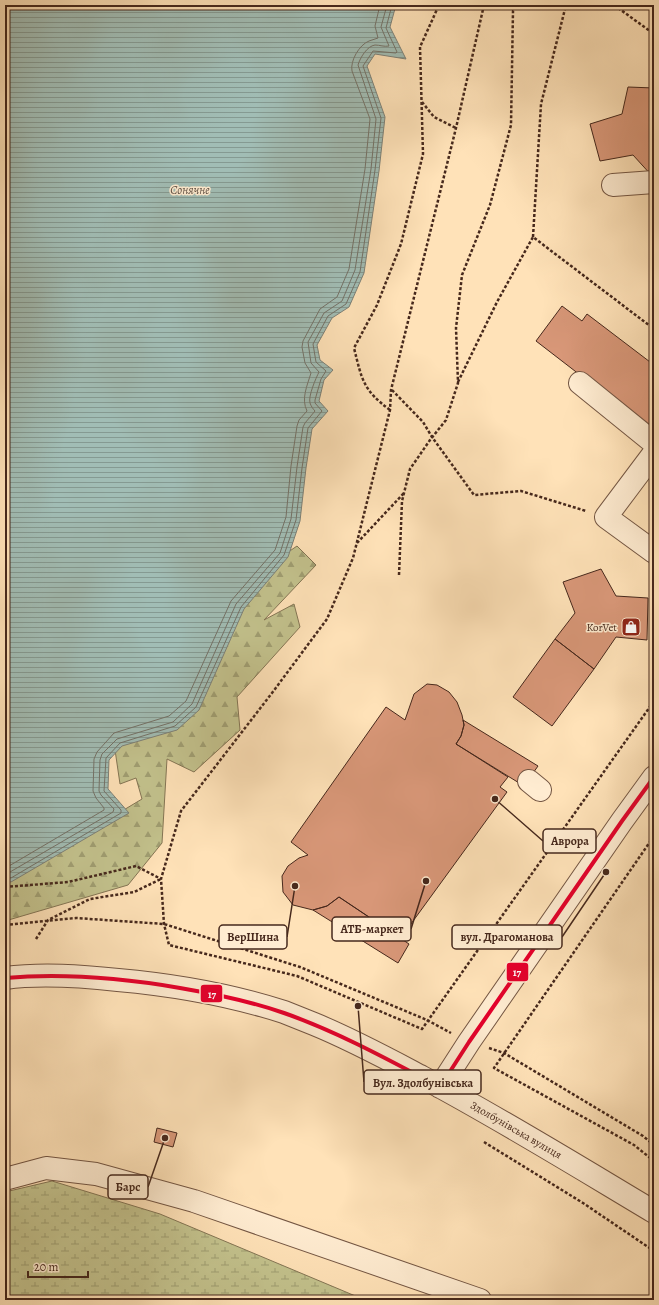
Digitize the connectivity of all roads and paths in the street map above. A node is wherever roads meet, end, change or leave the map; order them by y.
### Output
1 (438, 5) edge
2 (484, 5) edge
3 (516, 5) edge
4 (566, 5) edge
5 (614, 5) edge
6 (654, 34) edge
7 (422, 101) junction
8 (456, 128) junction
9 (654, 182) edge
10 (613, 185) dead end
11 (533, 237) junction
12 (654, 329) edge
13 (458, 383) junction
14 (580, 383) dead end
15 (391, 390) junction
16 (390, 410) junction
17 (432, 437) junction
18 (654, 443) edge
19 (654, 453) edge
20 (404, 492) junction
21 (606, 517) junction
22 (356, 544) junction
23 (654, 552) edge
24 (399, 575) dead end
25 (654, 701) edge
26 (654, 777) edge
27 (654, 836) edge
28 (161, 879) junction
29 (5, 887) edge
30 (48, 920) junction
31 (164, 924) junction
32 (5, 925) edge
33 (36, 939) dead end
34 (5, 978) edge
35 (427, 1020) junction
36 (469, 1042) junction
37 (504, 1053) junction
38 (440, 1087) junction
39 (484, 1142) dead end
40 (654, 1145) edge
41 (654, 1161) edge
42 (5, 1178) edge
43 (654, 1212) edge
44 (654, 1251) edge
45 (480, 1300) edge

1 - 7 path
2 - 8 path
3 - 13 path
4 - 11 path
5 - 6 path
7 - 8 path
7 - 16 path
8 - 15 path
9 - 10 street
11 - 12 path
11 - 13 path
13 - 17 path
14 - 18 street
15 - 16 path
15 - 17 path
16 - 22 path
17 - 20 path
17 - 21 path
19 - 21 street
20 - 22 path
20 - 24 path
21 - 23 street
22 - 28 path
25 - 35 path
26 - 36 street
27 - 37 path
28 - 29 path
28 - 30 path
28 - 31 path
30 - 31 path
30 - 32 path
30 - 33 path
31 - 35 path
31 - 35 path
34 - 38 street, Здолбунівська вулиця
35 - 36 path
36 - 37 path
36 - 38 street
37 - 40 path
37 - 41 path
38 - 43 street, Здолбунівська вулиця
39 - 44 path
42 - 45 street

